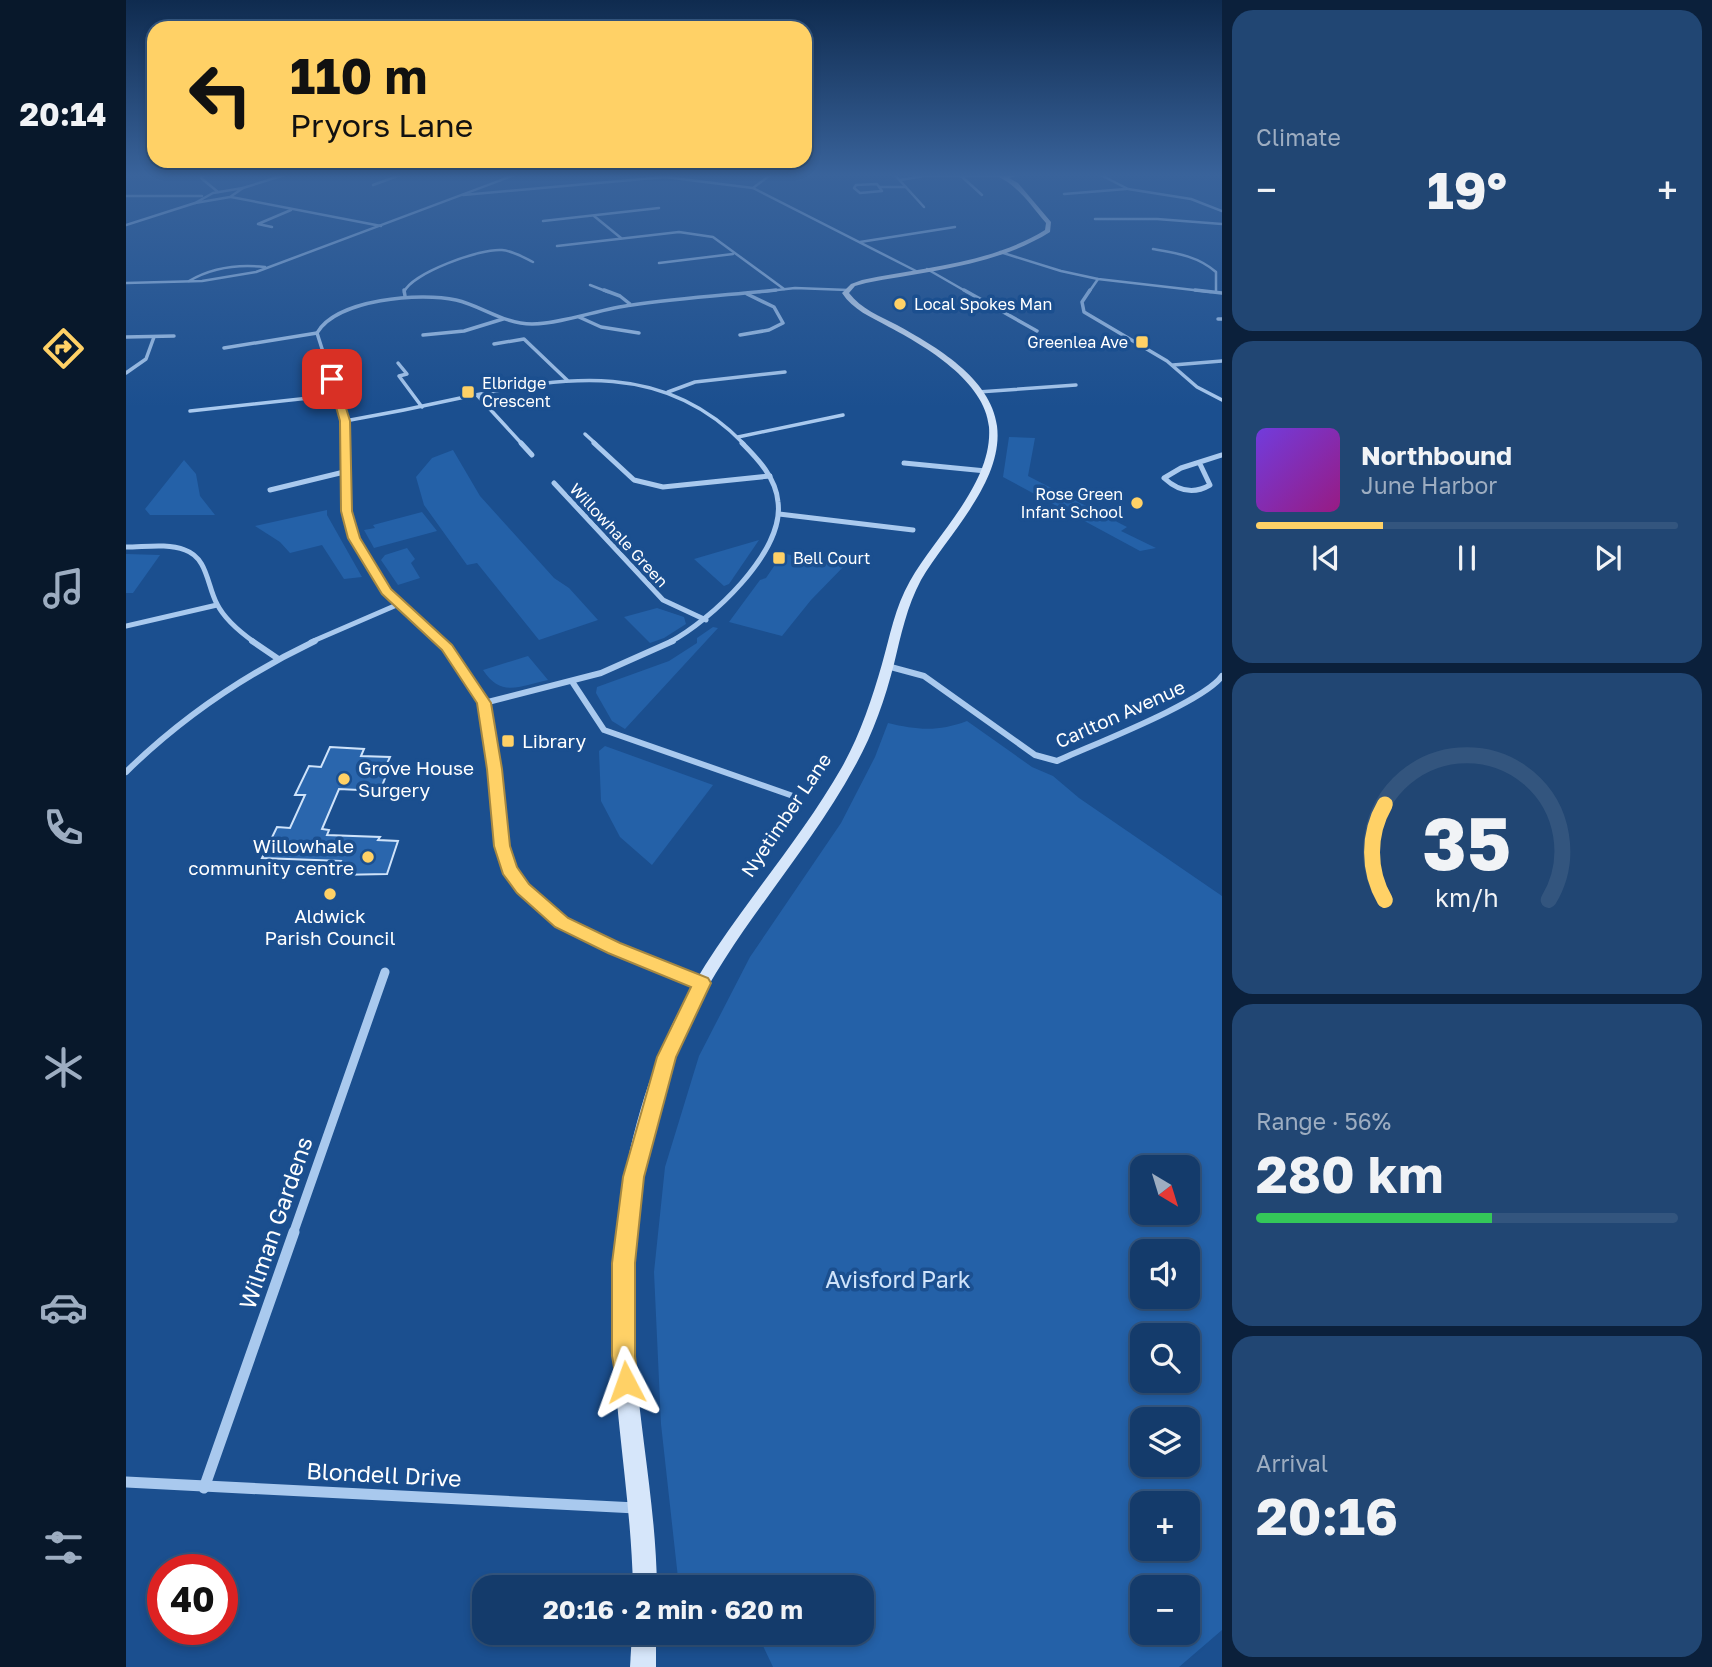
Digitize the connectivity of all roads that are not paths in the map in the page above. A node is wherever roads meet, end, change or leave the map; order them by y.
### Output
1 (315, 251) edge
2 (489, 251) edge
3 (508, 251) edge
4 (729, 251) edge
5 (877, 251) edge
6 (1004, 251) edge
7 (1163, 251) edge
8 (1000, 252) junction
9 (733, 254) junction
10 (533, 262) dead end
11 (659, 263) dead end
12 (269, 268) junction
13 (927, 269) junction
14 (916, 271) junction
15 (1098, 279) junction
16 (187, 282) junction
17 (126, 283) edge
18 (590, 285) dead end
19 (784, 289) junction
20 (848, 289) junction
21 (1216, 292) junction
22 (745, 293) junction
23 (1222, 293) edge
24 (405, 296) junction
25 (630, 304) junction
26 (578, 317) junction
27 (503, 319) junction
28 (1037, 331) dead end
29 (317, 333) junction
30 (639, 333) dead end
31 (423, 335) dead end
32 (740, 335) dead end
33 (174, 336) dead end
34 (126, 337) edge
35 (155, 337) junction
36 (494, 344) dead end
37 (224, 348) dead end
38 (1222, 361) edge
39 (398, 363) dead end
40 (1173, 365) junction
41 (785, 372) dead end
42 (126, 373) edge
43 (567, 380) junction
44 (1076, 385) dead end
45 (668, 392) junction
46 (978, 392) junction
47 (337, 395) junction
48 (477, 395) junction
49 (1222, 400) edge
50 (422, 407) junction
51 (190, 411) dead end
52 (843, 415) dead end
53 (345, 421) junction
54 (585, 434) dead end
55 (738, 437) junction
56 (532, 455) dead end
57 (1222, 455) edge
58 (904, 463) dead end
59 (1200, 464) junction
60 (986, 471) junction
61 (344, 472) junction
62 (769, 475) junction
63 (554, 483) dead end
64 (270, 490) dead end
65 (779, 514) junction
66 (913, 530) dead end
67 (126, 547) edge
68 (399, 604) junction
69 (217, 605) junction
70 (706, 620) junction
71 (126, 626) edge
72 (278, 658) junction
73 (887, 666) junction
74 (1222, 676) edge
75 (573, 682) junction
76 (1219, 688) edge
77 (484, 703) junction
78 (126, 772) edge
79 (793, 796) dead end
80 (385, 972) dead end
81 (702, 983) junction
82 (126, 1482) edge
83 (204, 1488) junction
84 (640, 1508) junction
85 (644, 1575) edge
86 (643, 1645) edge
87 (642, 1667) edge

1 - 12 street
2 - 24 street
3 - 10 street
4 - 9 street
5 - 14 street
6 - 8 street
7 - 21 street
8 - 13 street
8 - 15 street
9 - 11 street
9 - 19 street
12 - 16 street
12 - 16 street
13 - 14 street
13 - 28 street
14 - 20 street
15 - 21 street
15 - 40 street
16 - 17 street
18 - 25 street
19 - 20 street
19 - 22 street
20 - 46 street, Nyetimber Lane
21 - 23 street
22 - 25 street
22 - 32 street
24 - 27 street
24 - 29 street
25 - 26 street
26 - 27 street
26 - 30 street
27 - 31 street
29 - 37 street
29 - 47 street
33 - 35 street
34 - 35 street
35 - 42 street
36 - 43 street
38 - 40 street
39 - 50 street
40 - 49 street
41 - 45 street
43 - 45 street
43 - 48 street
44 - 46 street
45 - 55 street
46 - 60 street, Nyetimber Lane
47 - 51 street
47 - 53 street
48 - 50 street
48 - 56 street
50 - 53 street
52 - 55 street
53 - 61 street
54 - 62 street
55 - 62 street
57 - 59 street
58 - 60 street
59 - 59 street
60 - 73 street, Nyetimber Lane
61 - 64 street
61 - 68 street
62 - 65 street
63 - 70 street, Willowhale Green
65 - 66 street
65 - 70 street
67 - 69 street
68 - 72 street
68 - 77 street
69 - 71 street
69 - 72 street
70 - 75 street
72 - 78 street
73 - 76 street, Carlton Avenue
73 - 81 street, Nyetimber Lane
74 - 76 street
75 - 77 street
75 - 79 street
77 - 81 street
80 - 83 street, Wilman Gardens
81 - 84 street, Nyetimber Lane
82 - 83 street, Blondell Drive
83 - 84 street, Blondell Drive
84 - 85 street, Nyetimber Lane
86 - 87 street

